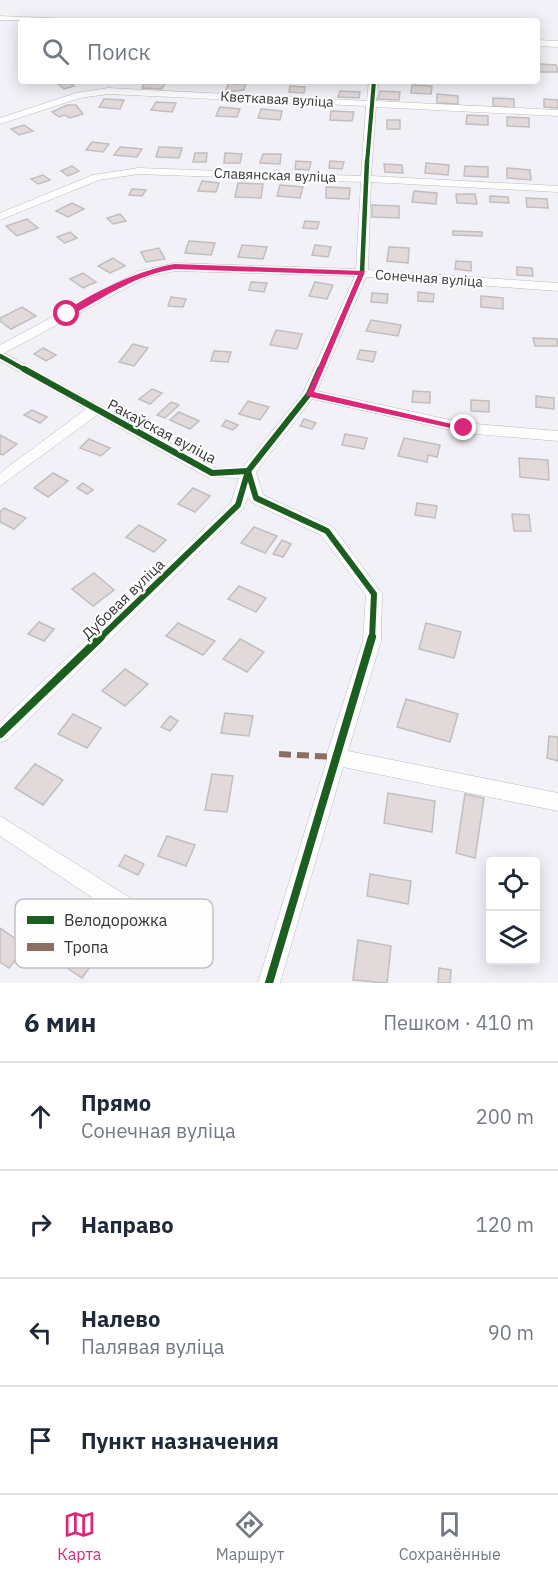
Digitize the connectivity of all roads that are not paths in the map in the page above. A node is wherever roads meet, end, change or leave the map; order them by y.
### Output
1 (0, 18) edge
2 (18, 19) edge
3 (540, 43) edge
4 (558, 44) edge
5 (374, 84) edge
6 (372, 104) junction
7 (558, 113) edge
8 (0, 121) edge
9 (366, 179) junction
10 (558, 189) edge
11 (0, 217) edge
12 (362, 273) junction
13 (558, 287) edge
14 (0, 350) edge
15 (0, 356) edge
16 (309, 394) junction
17 (96, 409) junction
18 (558, 436) edge
19 (248, 471) junction
20 (0, 482) edge
21 (0, 734) edge
22 (335, 757) junction
23 (558, 802) edge
24 (0, 825) edge
25 (113, 899) edge
26 (269, 983) edge

1 - 2 street
3 - 4 street
5 - 6 street
6 - 7 street, Кветкавая вуліца
6 - 8 street, Кветкавая вуліца
6 - 9 street
9 - 10 street, Славянская вуліца
9 - 11 street, Славянская вуліца
9 - 12 street
12 - 13 street, Сонечная вуліца
12 - 14 street, Сонечная вуліца
12 - 16 street
15 - 17 street, Ракаўская вуліца
16 - 18 street
16 - 19 street
17 - 19 street, Ракаўская вуліца
17 - 20 street
19 - 21 street, Дубовая вуліца
19 - 22 street
22 - 23 street
22 - 26 street
24 - 25 street

